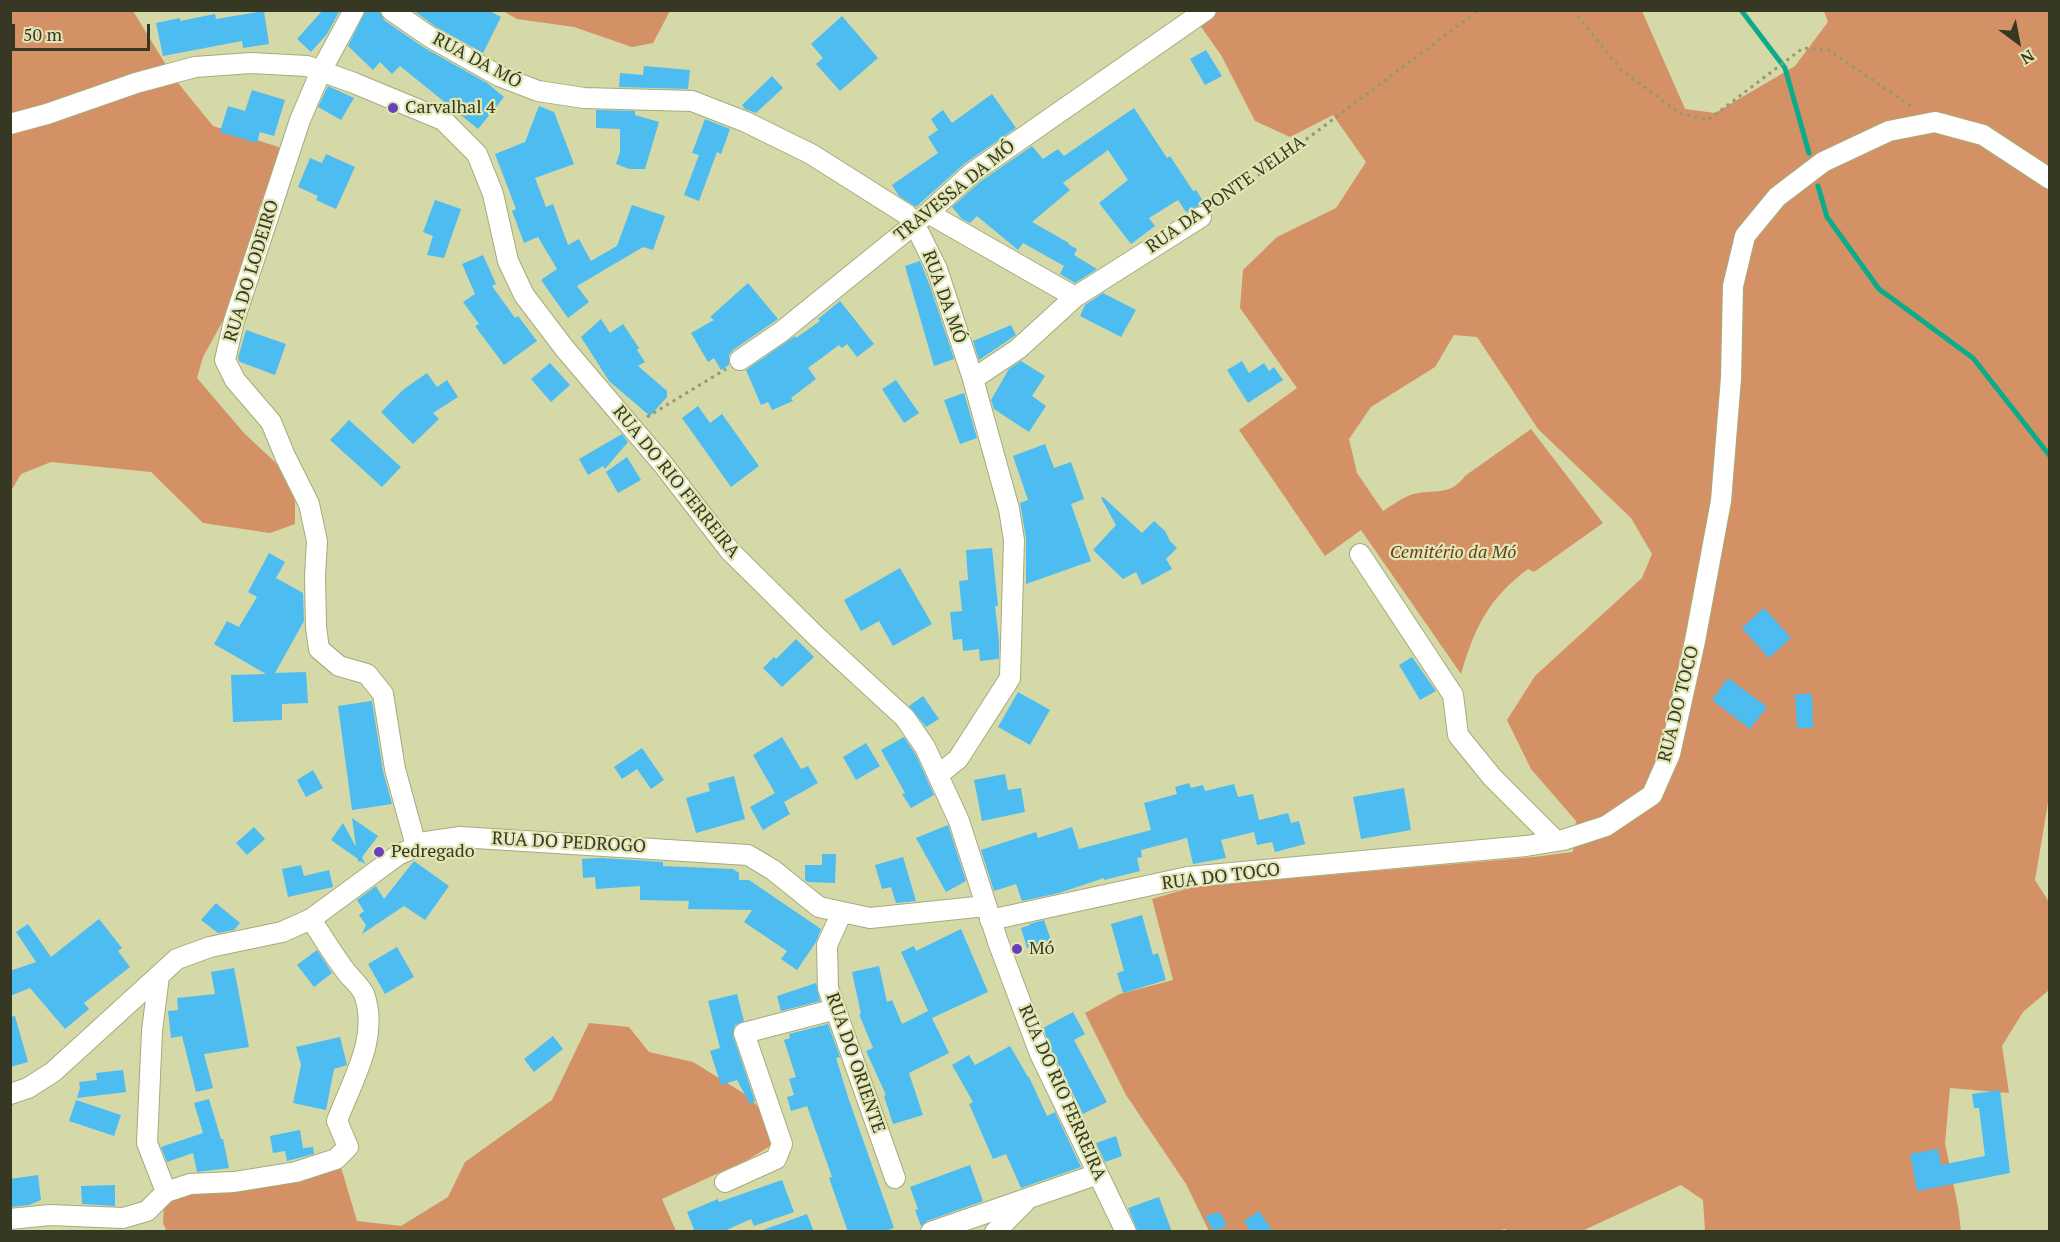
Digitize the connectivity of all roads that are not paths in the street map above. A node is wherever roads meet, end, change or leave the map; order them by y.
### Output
1 (354, 10) edge
2 (391, 10) edge
3 (1206, 10) edge
4 (321, 71) junction
5 (10, 124) edge
6 (2049, 179) edge
7 (1202, 217) road end
8 (921, 218) junction
9 (1075, 297) junction
10 (740, 360) road end
11 (973, 379) junction
12 (1360, 554) dead end
13 (938, 775) junction
14 (1557, 841) junction
15 (416, 846) junction
16 (842, 912) junction
17 (988, 913) junction
18 (311, 920) junction
19 (159, 976) junction
20 (836, 1010) junction
21 (10, 1094) edge
22 (1098, 1174) junction
23 (895, 1178) dead end
24 (725, 1182) dead end
25 (166, 1192) junction
26 (1029, 1198) junction
27 (10, 1219) edge
28 (957, 1228) edge
29 (931, 1232) edge
30 (995, 1232) edge
31 (1126, 1232) edge

1 - 4 street
2 - 8 street, RUA DA MÓ
3 - 8 street, TRAVESSA DA MÓ
4 - 5 street, RUA DO RIO FERREIRA
4 - 13 street, RUA DO RIO FERREIRA
4 - 15 street, RUA DO LODEIRO
6 - 14 street, RUA DO TOCO
7 - 9 street, RUA DA PONTE VELHA
8 - 9 street
8 - 10 street, TRAVESSA DA MÓ
8 - 11 street, RUA DA MÓ
9 - 11 street, RUA DA PONTE VELHA
11 - 13 street, RUA DA MÓ
12 - 14 street
13 - 17 street, RUA DO RIO FERREIRA
14 - 17 street, RUA DO TOCO
15 - 16 street, RUA DO PEDROGO
15 - 18 street, RUA DO PEDROGO
16 - 17 street, RUA DO PEDROGO
16 - 20 street, RUA DO ORIENTE
17 - 22 street, RUA DO RIO FERREIRA
18 - 19 street, RUA DO PEDROGO
18 - 25 street
19 - 21 street, RUA DO PEDROGO
19 - 25 street
20 - 23 street, RUA DO ORIENTE
20 - 24 street
22 - 26 street
22 - 31 street, RUA DO RIO FERREIRA
25 - 27 street
26 - 28 street
26 - 30 street
28 - 29 street

